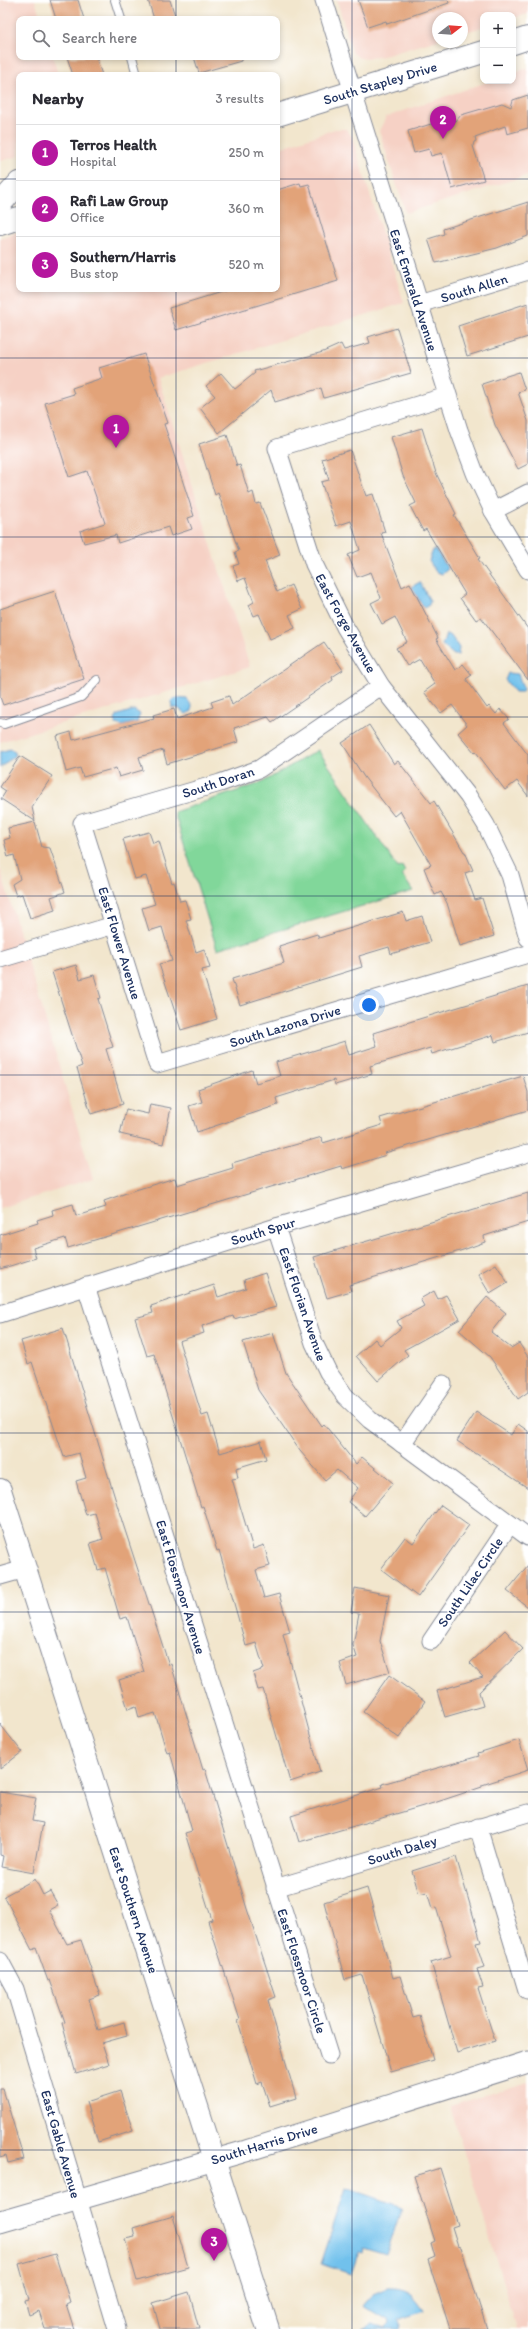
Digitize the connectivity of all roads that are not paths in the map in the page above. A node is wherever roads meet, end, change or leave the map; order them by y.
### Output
1 (115, 0) edge
2 (324, 0) edge
3 (119, 16) edge
4 (528, 38) edge
5 (516, 42) edge
6 (480, 53) edge
7 (133, 60) edge
8 (136, 72) edge
9 (352, 90) junction
10 (280, 114) edge
11 (16, 183) edge
12 (16, 185) edge
13 (0, 186) edge
14 (0, 204) edge
15 (16, 219) edge
16 (0, 224) edge
17 (528, 271) edge
18 (419, 304) junction
19 (448, 396) junction
20 (528, 493) edge
21 (493, 511) junction
22 (528, 570) edge
23 (97, 680) dead end
24 (381, 686) junction
25 (0, 723) edge
26 (82, 823) joint
27 (114, 925) junction
28 (528, 938) edge
29 (528, 954) edge
30 (0, 959) edge
31 (157, 1064) joint
32 (528, 1153) edge
33 (276, 1227) junction
34 (86, 1286) junction
35 (0, 1314) edge
36 (442, 1384) dead end
37 (402, 1444) junction
38 (0, 1490) edge
39 (510, 1524) junction
40 (528, 1537) edge
41 (25, 1568) junction
42 (0, 1576) edge
43 (431, 1641) dead end
44 (528, 1813) edge
45 (478, 1827) junction
46 (275, 1888) junction
47 (0, 1961) edge
48 (527, 1990) dead end
49 (329, 2055) dead end
50 (528, 2062) edge
51 (213, 2160) junction
52 (78, 2200) junction
53 (0, 2222) edge
54 (117, 2329) edge
55 (268, 2329) edge

1 - 3 lane
2 - 9 street, East Emerald Avenue
4 - 5 main road
6 - 9 main road, South Stapley Drive
7 - 8 lane
9 - 10 main road, South Stapley Drive
9 - 18 street, East Emerald Avenue
11 - 13 main road
12 - 14 main road
15 - 16 main road
17 - 18 street, South Allen
18 - 19 street, East Emerald Avenue
19 - 21 street, East Emerald Avenue
19 - 24 street, East Forge Avenue
20 - 21 street
21 - 22 street, East Emerald Avenue
23 - 25 lane
24 - 26 street, South Doran
24 - 28 street, East Forge Avenue
26 - 27 street, East Flower Avenue
27 - 30 street
27 - 31 street, East Flower Avenue
29 - 31 street, South Lazona Drive
32 - 33 street, South Spur
33 - 34 street, South Spur
33 - 37 street, East Florian Avenue
34 - 35 street, South Spur
34 - 46 street, East Flossmoor Avenue
36 - 37 street
37 - 39 street, East Florian Avenue
38 - 41 main road, East Southern Avenue
39 - 40 street, East Florian Avenue
39 - 43 street, South Lilac Circle
41 - 42 street
41 - 51 main road, East Southern Avenue
44 - 45 street, South Daley
45 - 46 street, South Daley
45 - 48 street
46 - 49 street, East Flossmoor Circle
47 - 52 street, East Gable Avenue
50 - 51 street, South Harris Drive
51 - 52 street, South Harris Drive
51 - 55 main road, East Southern Avenue
52 - 53 street, South Harris Drive
52 - 54 street, East Gable Avenue

